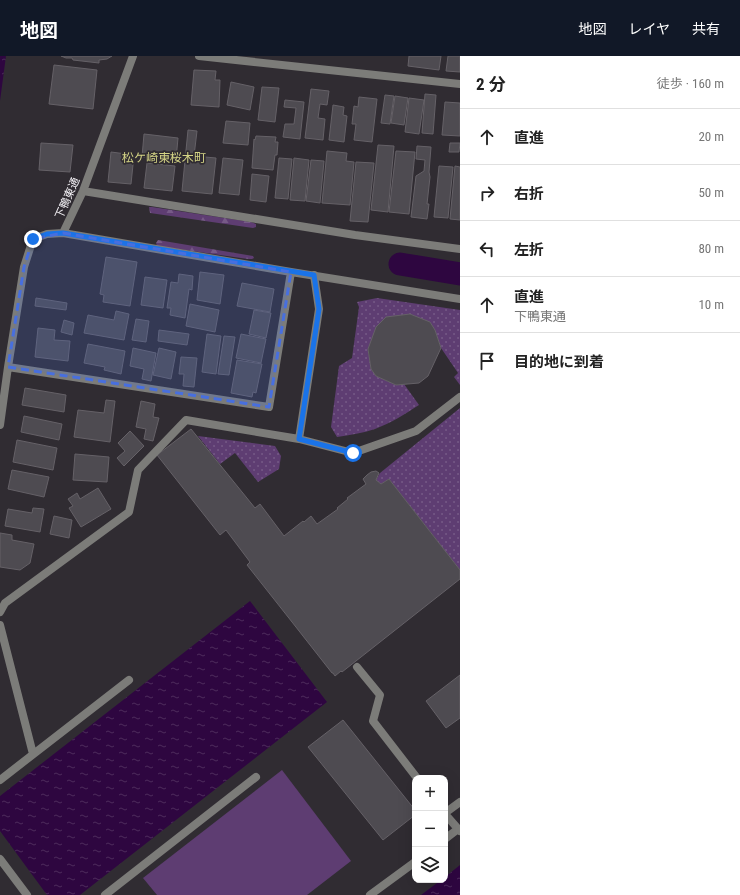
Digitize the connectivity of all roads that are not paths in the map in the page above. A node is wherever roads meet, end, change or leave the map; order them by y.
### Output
1 (133, 56) edge
2 (200, 56) edge
3 (460, 84) edge
4 (83, 191) junction
5 (63, 233) junction
6 (460, 249) edge
7 (291, 272) junction
8 (314, 275) junction
9 (460, 299) edge
10 (8, 367) junction
11 (460, 396) edge
12 (0, 425) edge
13 (299, 439) junction
14 (0, 612) edge
15 (0, 625) edge
16 (357, 667) dead end
17 (129, 680) dead end
18 (34, 754) junction
19 (415, 775) edge
20 (256, 777) dead end
21 (0, 780) edge
22 (460, 802) edge
23 (448, 811) edge
24 (448, 817) edge
25 (459, 830) edge
26 (448, 837) edge
27 (0, 858) edge
28 (412, 864) edge
29 (28, 895) edge
30 (105, 895) edge
31 (370, 895) edge

1 - 4 street, 下鴨東通
2 - 3 street
4 - 5 street, 下鴨東通
4 - 6 street
5 - 7 street
5 - 10 street, 下鴨東通
7 - 8 street
7 - 10 street
8 - 9 street
8 - 13 street
10 - 12 street, 下鴨東通
11 - 13 street
13 - 14 street
15 - 18 street
16 - 19 street
17 - 18 street
18 - 21 street
20 - 30 street
22 - 23 street
24 - 25 street
25 - 26 street
27 - 29 street
28 - 31 street

